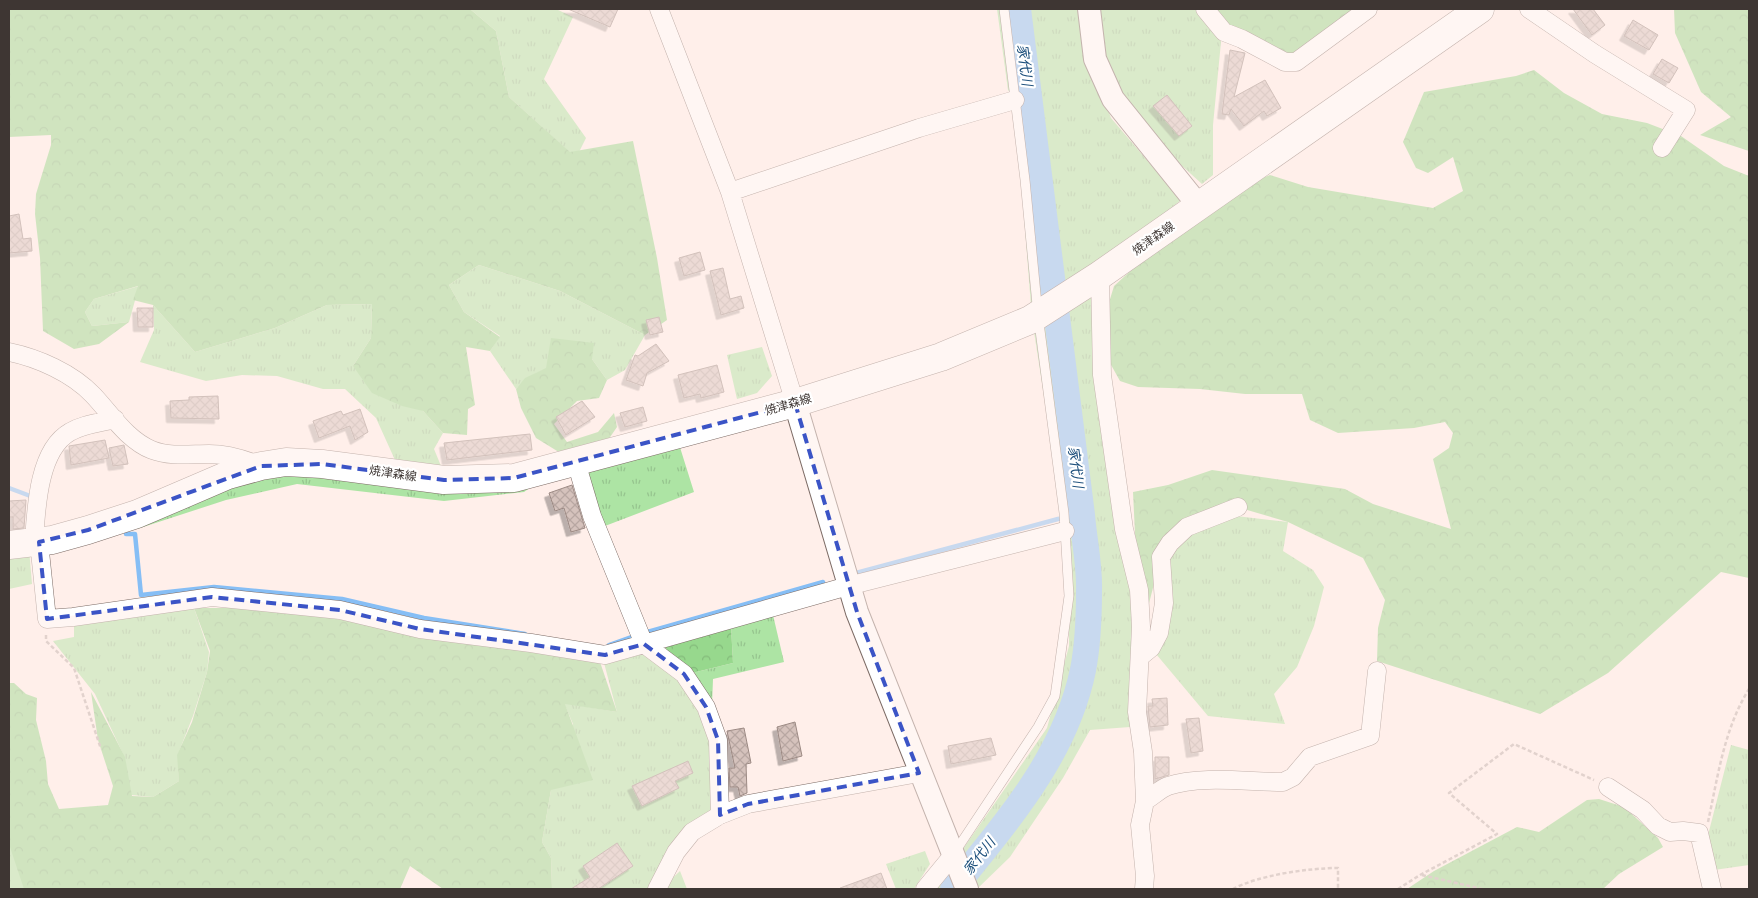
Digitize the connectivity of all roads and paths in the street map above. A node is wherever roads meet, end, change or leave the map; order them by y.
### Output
1 (659, 9) edge
2 (1004, 9) edge
3 (1089, 9) edge
4 (1205, 9) edge
5 (1368, 9) edge
6 (1480, 9) edge
7 (1529, 9) edge
8 (1015, 100) junction
9 (1662, 148) dead end
10 (730, 192) junction
11 (1199, 206) junction
12 (1100, 275) junction
13 (1034, 317) junction
14 (9, 352) edge
15 (795, 403) junction
16 (115, 419) junction
17 (576, 462) junction
18 (261, 466) junction
19 (1238, 507) dead end
20 (1065, 527) junction
21 (27, 543) edge
22 (848, 586) junction
23 (47, 619) junction
24 (643, 642) junction
25 (1140, 657) junction
26 (1377, 671) dead end
27 (1749, 689) edge
28 (101, 749) dead end
29 (919, 773) junction
30 (1608, 786) joint
31 (1145, 802) junction
32 (720, 815) junction
33 (1707, 826) dead end
34 (956, 861) junction
35 (1420, 874) junction
36 (657, 889) edge
37 (925, 889) edge
38 (967, 889) edge
39 (1144, 889) edge
40 (1233, 889) edge
41 (1338, 889) edge
42 (1398, 889) edge
43 (1482, 889) edge
44 (1712, 889) edge

1 - 10 street
2 - 8 lane
3 - 11 street
4 - 5 street
6 - 11 main road, 焼津森線
7 - 9 street
8 - 10 street
8 - 13 lane
10 - 15 street
11 - 12 main road, 焼津森線
12 - 13 main road, 焼津森線
12 - 25 street
13 - 15 main road, 焼津森線
13 - 20 lane
14 - 16 street
15 - 17 main road, 焼津森線
15 - 22 street
16 - 18 street
16 - 21 street
17 - 18 main road, 焼津森線
17 - 24 street
18 - 21 main road, 焼津森線
19 - 25 street
20 - 22 street
20 - 34 lane
21 - 23 street
22 - 24 street
22 - 29 street
23 - 24 street
23 - 28 path
24 - 32 street
25 - 31 street
26 - 31 street
27 - 33 path
29 - 32 street
29 - 34 street
30 - 35 path
30 - 44 street
31 - 39 street
32 - 36 street
34 - 37 street
34 - 38 street
35 - 42 path
35 - 43 path
40 - 41 path

